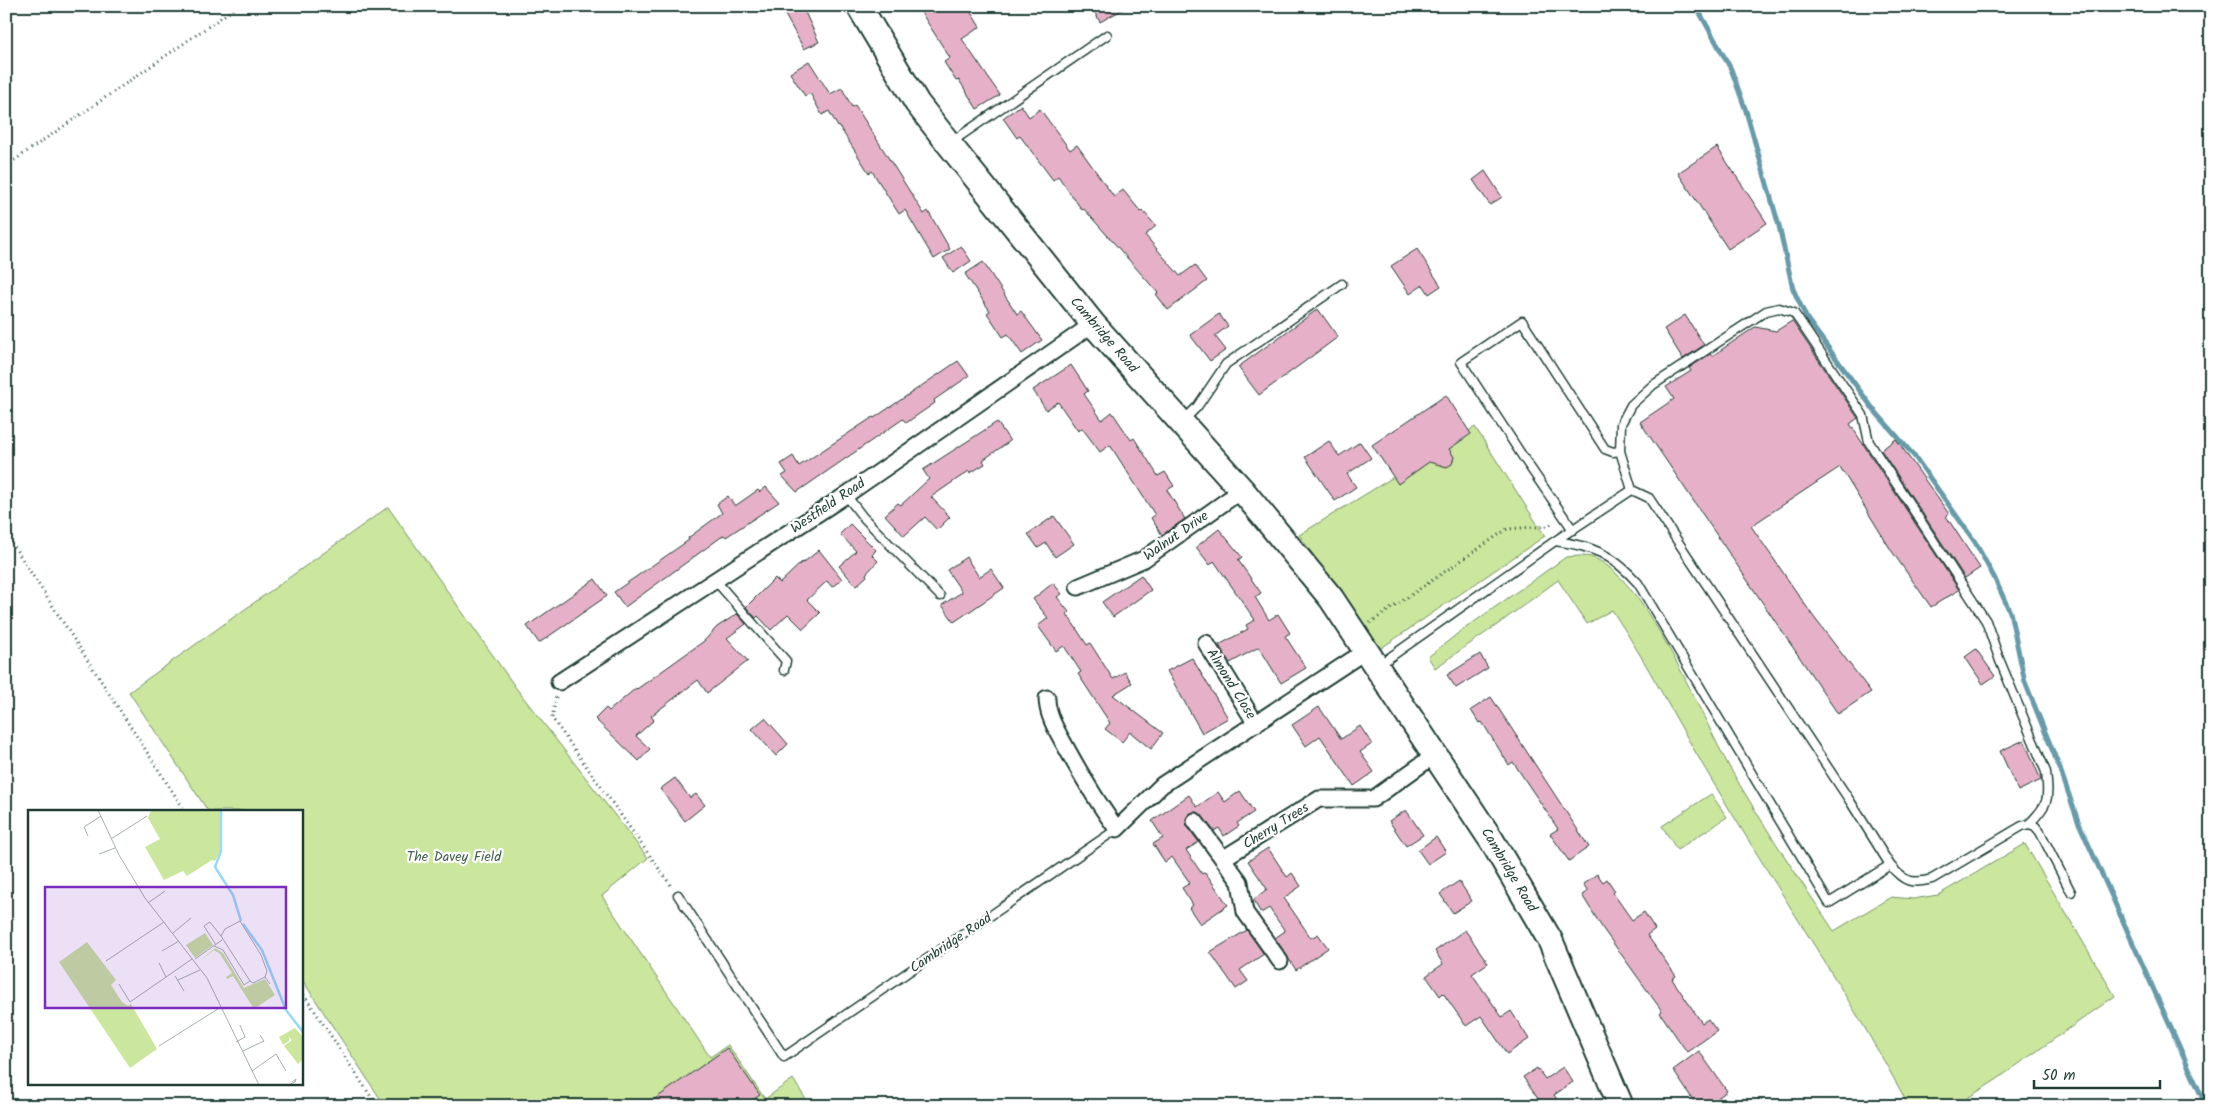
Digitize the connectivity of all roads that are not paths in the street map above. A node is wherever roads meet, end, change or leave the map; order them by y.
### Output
1 (859, 6) edge
2 (1107, 35) dead end
3 (949, 144) junction
4 (1342, 284) dead end
5 (1093, 324) junction
6 (1181, 422) junction
7 (1620, 451) junction
8 (1242, 490) junction
9 (1632, 490) junction
10 (846, 495) junction
11 (1573, 530) junction
12 (1555, 541) junction
13 (715, 580) junction
14 (1078, 586) dead end
15 (940, 596) dead end
16 (1206, 643) dead end
17 (1366, 650) junction
18 (784, 670) dead end
19 (559, 682) road end
20 (1047, 698) dead end
21 (1256, 724) junction
22 (1436, 754) junction
23 (1195, 820) dead end
24 (2029, 824) junction
25 (1118, 829) junction
26 (1224, 858) junction
27 (1890, 865) junction
28 (2071, 892) dead end
29 (678, 896) road end
30 (1280, 961) dead end
31 (1617, 1104) edge

1 - 3 main road, Cambridge Road
2 - 3 lane
3 - 5 main road, Cambridge Road
4 - 6 lane
5 - 6 main road, Cambridge Road
5 - 10 street, Westfield Road
6 - 8 main road, Cambridge Road
7 - 9 lane
7 - 11 lane
7 - 24 lane
8 - 14 street, Walnut Drive
8 - 17 main road, Cambridge Road
9 - 11 lane
9 - 27 lane
10 - 13 street, Westfield Road
10 - 15 lane
11 - 12 lane
12 - 17 lane
12 - 27 lane
13 - 18 lane
13 - 19 street, Westfield Road
16 - 21 street, Almond Close
17 - 21 street, Cambridge Road
17 - 22 main road, Cambridge Road
20 - 25 street
21 - 25 street, Cambridge Road
22 - 26 street, Cherry Trees
22 - 31 main road, Cambridge Road
23 - 26 street
24 - 27 lane
24 - 28 lane
25 - 29 lane, Cambridge Road
26 - 30 street

